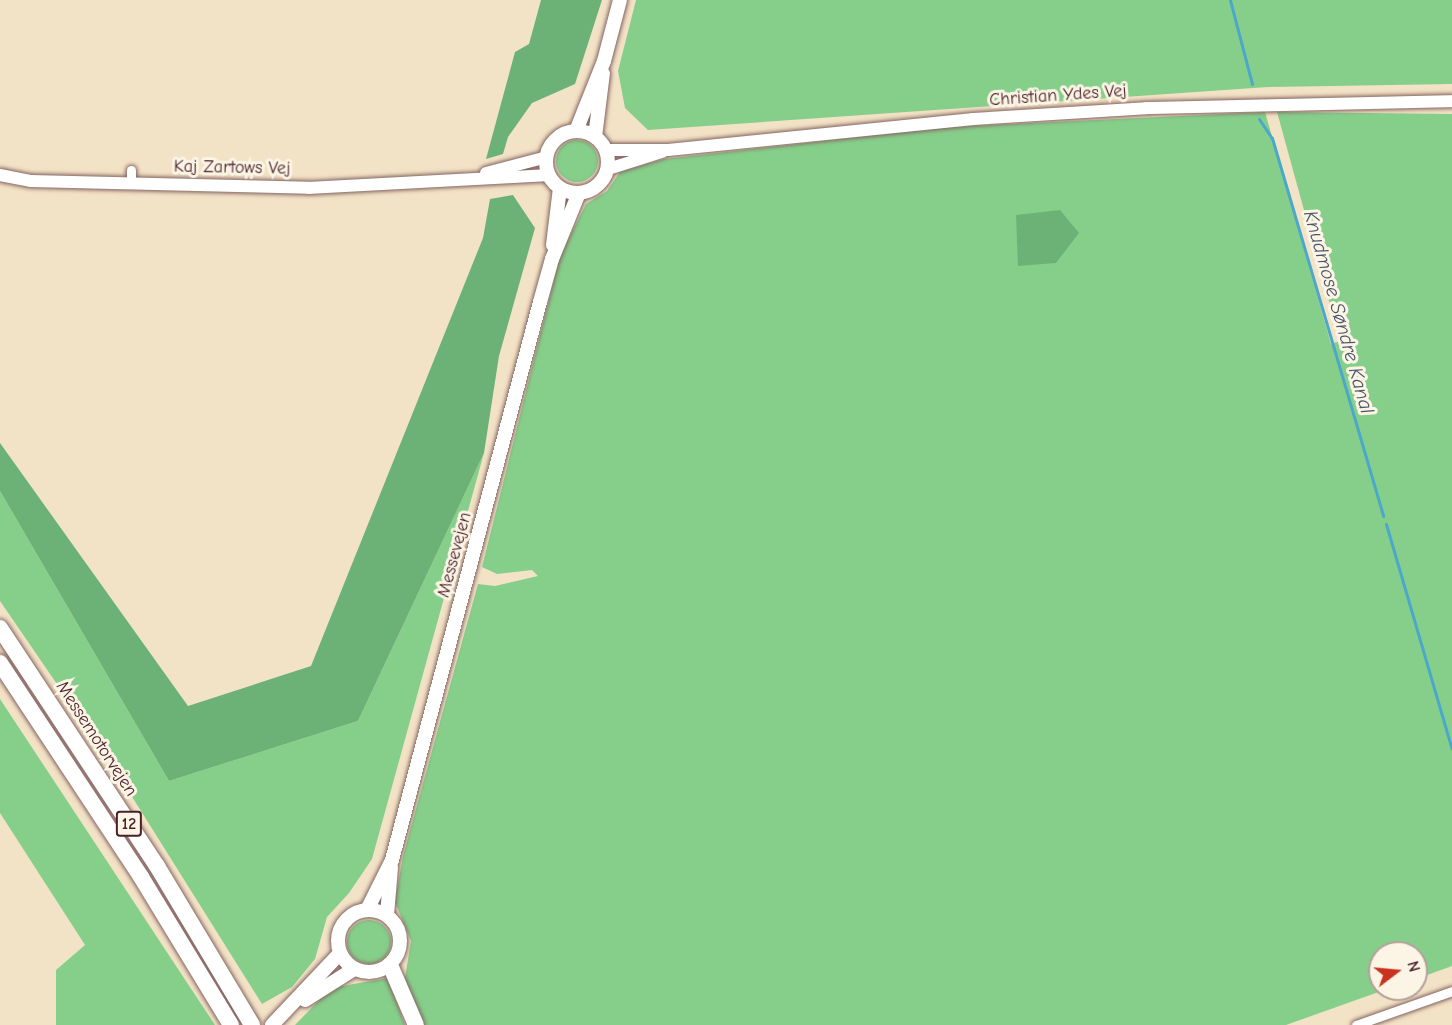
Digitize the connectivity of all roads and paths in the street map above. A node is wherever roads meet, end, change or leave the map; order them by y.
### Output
1 (620, 0) edge
2 (604, 62) junction
3 (1452, 100) edge
4 (576, 131) junction
5 (595, 137) junction
6 (606, 150) junction
7 (669, 150) junction
8 (547, 157) junction
9 (608, 169) junction
10 (131, 170) dead end
11 (0, 175) edge
12 (549, 175) junction
13 (464, 178) junction
14 (131, 184) junction
15 (560, 188) junction
16 (579, 193) junction
17 (552, 259) junction
18 (0, 628) edge
19 (0, 663) edge
20 (392, 860) junction
21 (368, 910) junction
22 (387, 915) junction
23 (340, 953) junction
24 (390, 965) junction
25 (354, 969) junction
26 (1452, 991) edge
27 (293, 1007) junction
28 (231, 1025) edge
29 (252, 1025) edge
30 (272, 1025) edge
31 (416, 1025) edge
32 (1356, 1025) edge

1 - 2 main road
2 - 4 main road
2 - 5 main road
3 - 7 street, Christian Ydes Vej
4 - 5 main road
4 - 8 main road
5 - 6 main road
6 - 7 street, Christian Ydes Vej
6 - 9 main road
7 - 9 street, Christian Ydes Vej
8 - 12 main road
8 - 13 street, Kaj Zartows Vej
9 - 16 main road
10 - 14 street
11 - 14 street, Kaj Zartows Vej
12 - 13 street, Kaj Zartows Vej
12 - 15 main road
13 - 14 street, Kaj Zartows Vej
15 - 16 main road
15 - 17 main road, Messevejen
16 - 17 main road, Messevejen
17 - 20 main road, Messevejen
18 - 29 highway, Messemotorvejen / 12
19 - 28 highway, 12
20 - 21 main road, Messevejen
20 - 22 main road, Messevejen
21 - 22 main road
21 - 23 main road
22 - 24 main road
23 - 25 main road
23 - 27 main road
24 - 25 main road
24 - 31 highway
25 - 27 main road
26 - 32 street
27 - 30 main road

